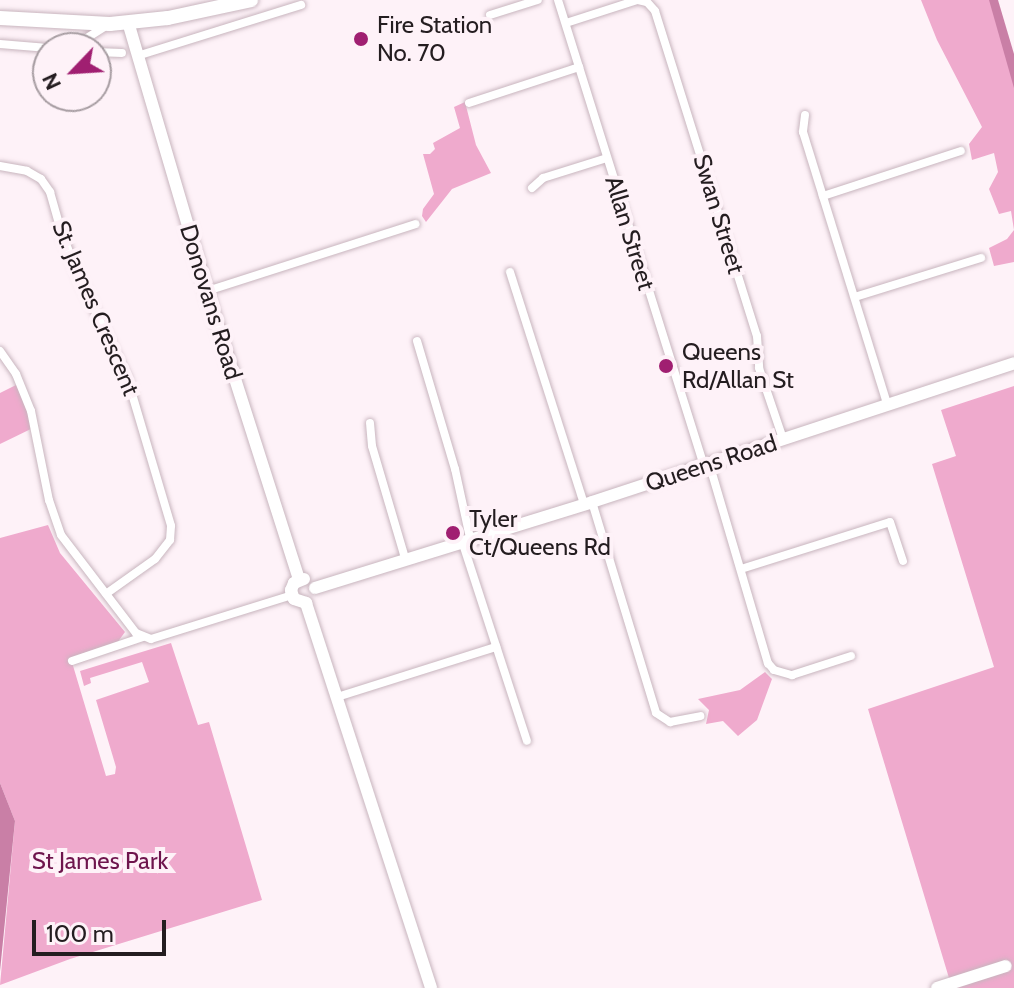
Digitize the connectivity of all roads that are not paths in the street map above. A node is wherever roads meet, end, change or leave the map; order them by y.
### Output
1 (251, 0) edge
2 (538, 0) edge
3 (558, 0) edge
4 (638, 0) edge
5 (301, 5) dead end
6 (490, 15) dead end
7 (0, 18) edge
8 (128, 22) junction
9 (566, 23) junction
10 (110, 24) junction
11 (97, 32) edge
12 (0, 44) edge
13 (32, 47) edge
14 (112, 53) edge
15 (122, 53) dead end
16 (137, 56) junction
17 (579, 67) junction
18 (463, 94) dead end
19 (805, 115) dead end
20 (961, 151) dead end
21 (607, 158) junction
22 (0, 166) edge
23 (532, 188) dead end
24 (823, 196) junction
25 (416, 224) dead end
26 (981, 258) dead end
27 (510, 272) dead end
28 (207, 291) junction
29 (855, 297) junction
30 (417, 341) dead end
31 (0, 351) edge
32 (1014, 363) edge
33 (887, 404) junction
34 (370, 423) dead end
35 (783, 439) junction
36 (706, 464) junction
37 (588, 503) junction
38 (466, 540) junction
39 (405, 558) junction
40 (903, 561) dead end
41 (741, 569) junction
42 (299, 580) junction
43 (315, 588) junction
44 (106, 594) junction
45 (292, 595) junction
46 (306, 603) junction
47 (147, 638) junction
48 (496, 647) junction
49 (851, 656) dead end
50 (72, 661) dead end
51 (337, 697) junction
52 (700, 716) dead end
53 (527, 741) dead end
54 (1010, 965) edge
55 (431, 988) edge
56 (937, 988) edge

1 - 8 main road
2 - 6 street
3 - 9 street, Allan Street
4 - 9 street, Swan Street
4 - 35 street, Swan Street
5 - 16 street
7 - 10 main road
8 - 10 main road
8 - 16 street, Donovans Road
9 - 17 street, Allan Street
10 - 11 street
12 - 13 street
14 - 15 street
16 - 28 street, Donovans Road
17 - 18 street
17 - 21 street, Allan Street
19 - 24 street
20 - 24 street
21 - 23 street
21 - 36 street, Allan Street
22 - 44 street, St. James Crescent
24 - 29 street
25 - 28 street
26 - 29 street
27 - 37 street
28 - 42 street, Donovans Road
29 - 33 street
30 - 38 street
31 - 44 street
32 - 33 street, Queens Road
33 - 35 street, Queens Road
34 - 39 street
35 - 36 street, Queens Road
36 - 37 street, Queens Road
36 - 41 street, Allan Street
37 - 38 street, Queens Road
37 - 52 street
38 - 39 street, Queens Road
38 - 48 street
39 - 43 street, Queens Road
40 - 41 street
41 - 49 street, Allan Street
42 - 43 street
42 - 45 street
43 - 46 street
44 - 47 street
45 - 46 street
45 - 47 street
46 - 51 street
47 - 50 street
48 - 51 street
48 - 53 street
51 - 55 street
54 - 56 street

